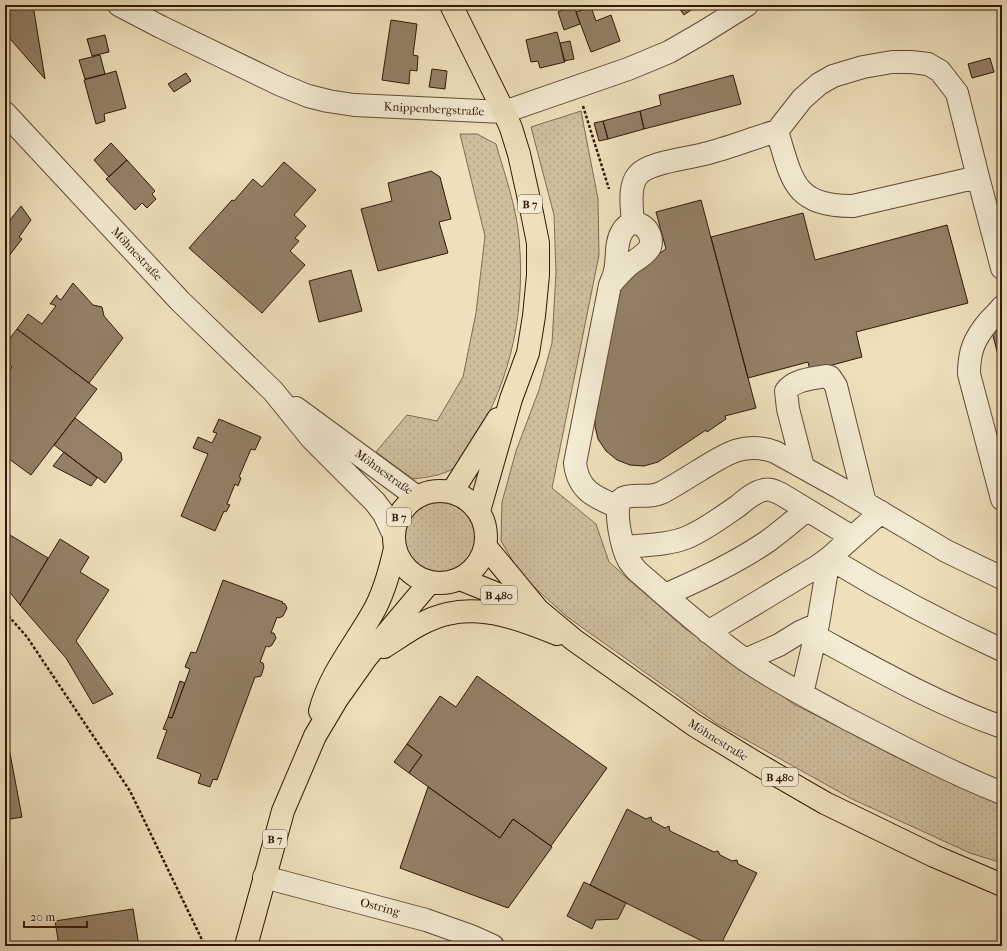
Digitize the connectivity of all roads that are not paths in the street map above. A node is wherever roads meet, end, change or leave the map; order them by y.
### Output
1 (120, 5) edge
2 (451, 5) edge
3 (747, 5) edge
4 (504, 112) junction
5 (5, 113) edge
6 (777, 131) junction
7 (978, 177) junction
8 (633, 222) junction
9 (1002, 268) edge
10 (610, 285) junction
11 (1002, 307) edge
12 (273, 391) junction
13 (511, 399) junction
14 (803, 467) junction
15 (452, 492) junction
16 (417, 497) junction
17 (1002, 499) edge
18 (618, 508) junction
19 (873, 508) junction
20 (807, 510) junction
21 (479, 511) junction
22 (852, 537) junction
23 (394, 541) junction
24 (486, 547) junction
25 (624, 547) junction
26 (829, 558) junction
27 (1002, 578) edge
28 (460, 579) junction
29 (430, 582) junction
30 (664, 595) junction
31 (538, 610) junction
32 (816, 630) junction
33 (708, 632) junction
34 (574, 640) junction
35 (1002, 650) edge
36 (366, 658) junction
37 (745, 660) junction
38 (802, 694) junction
39 (1002, 727) edge
40 (315, 736) junction
41 (1002, 793) edge
42 (264, 877) junction
43 (1002, 886) edge
44 (457, 938) edge
45 (246, 946) edge
46 (493, 946) edge

1 - 4 street, Knippenbergstraße
2 - 4 main road, B 7
3 - 4 street, Knippenbergstraße
4 - 13 main road, B 7
5 - 12 street, Möhnestraße
6 - 7 street
6 - 7 street
6 - 8 street
7 - 9 street
8 - 10 street
8 - 10 street
10 - 18 street
11 - 17 street
12 - 16 street, Möhnestraße
12 - 23 street, Möhnestraße
13 - 15 main road, B 7
13 - 21 main road, B 7
14 - 18 street
14 - 19 street
14 - 19 street
15 - 16 main road, B 7
15 - 21 main road, B 7
16 - 23 main road, B 7
18 - 25 street
19 - 22 street
19 - 27 street
20 - 22 street
20 - 25 street
20 - 30 street
21 - 24 main road, B 7
22 - 26 street
23 - 29 main road, B 7
23 - 40 main road, B 7
24 - 28 main road, B 7
24 - 31 main road, B 480
25 - 30 street
26 - 32 street
26 - 33 street
26 - 35 street
28 - 29 main road, B 7
28 - 31 main road, B 480
29 - 36 main road, B 7
30 - 33 street
31 - 34 main road, B 480
32 - 37 street
32 - 38 street
32 - 39 street
33 - 37 street
34 - 36 main road
34 - 43 main road, Möhnestraße / B 480
36 - 40 main road, B 7
37 - 38 street
38 - 41 street
40 - 42 main road, B 7
42 - 44 street, Ostring
42 - 45 main road, B 7
44 - 46 street, Ostring

